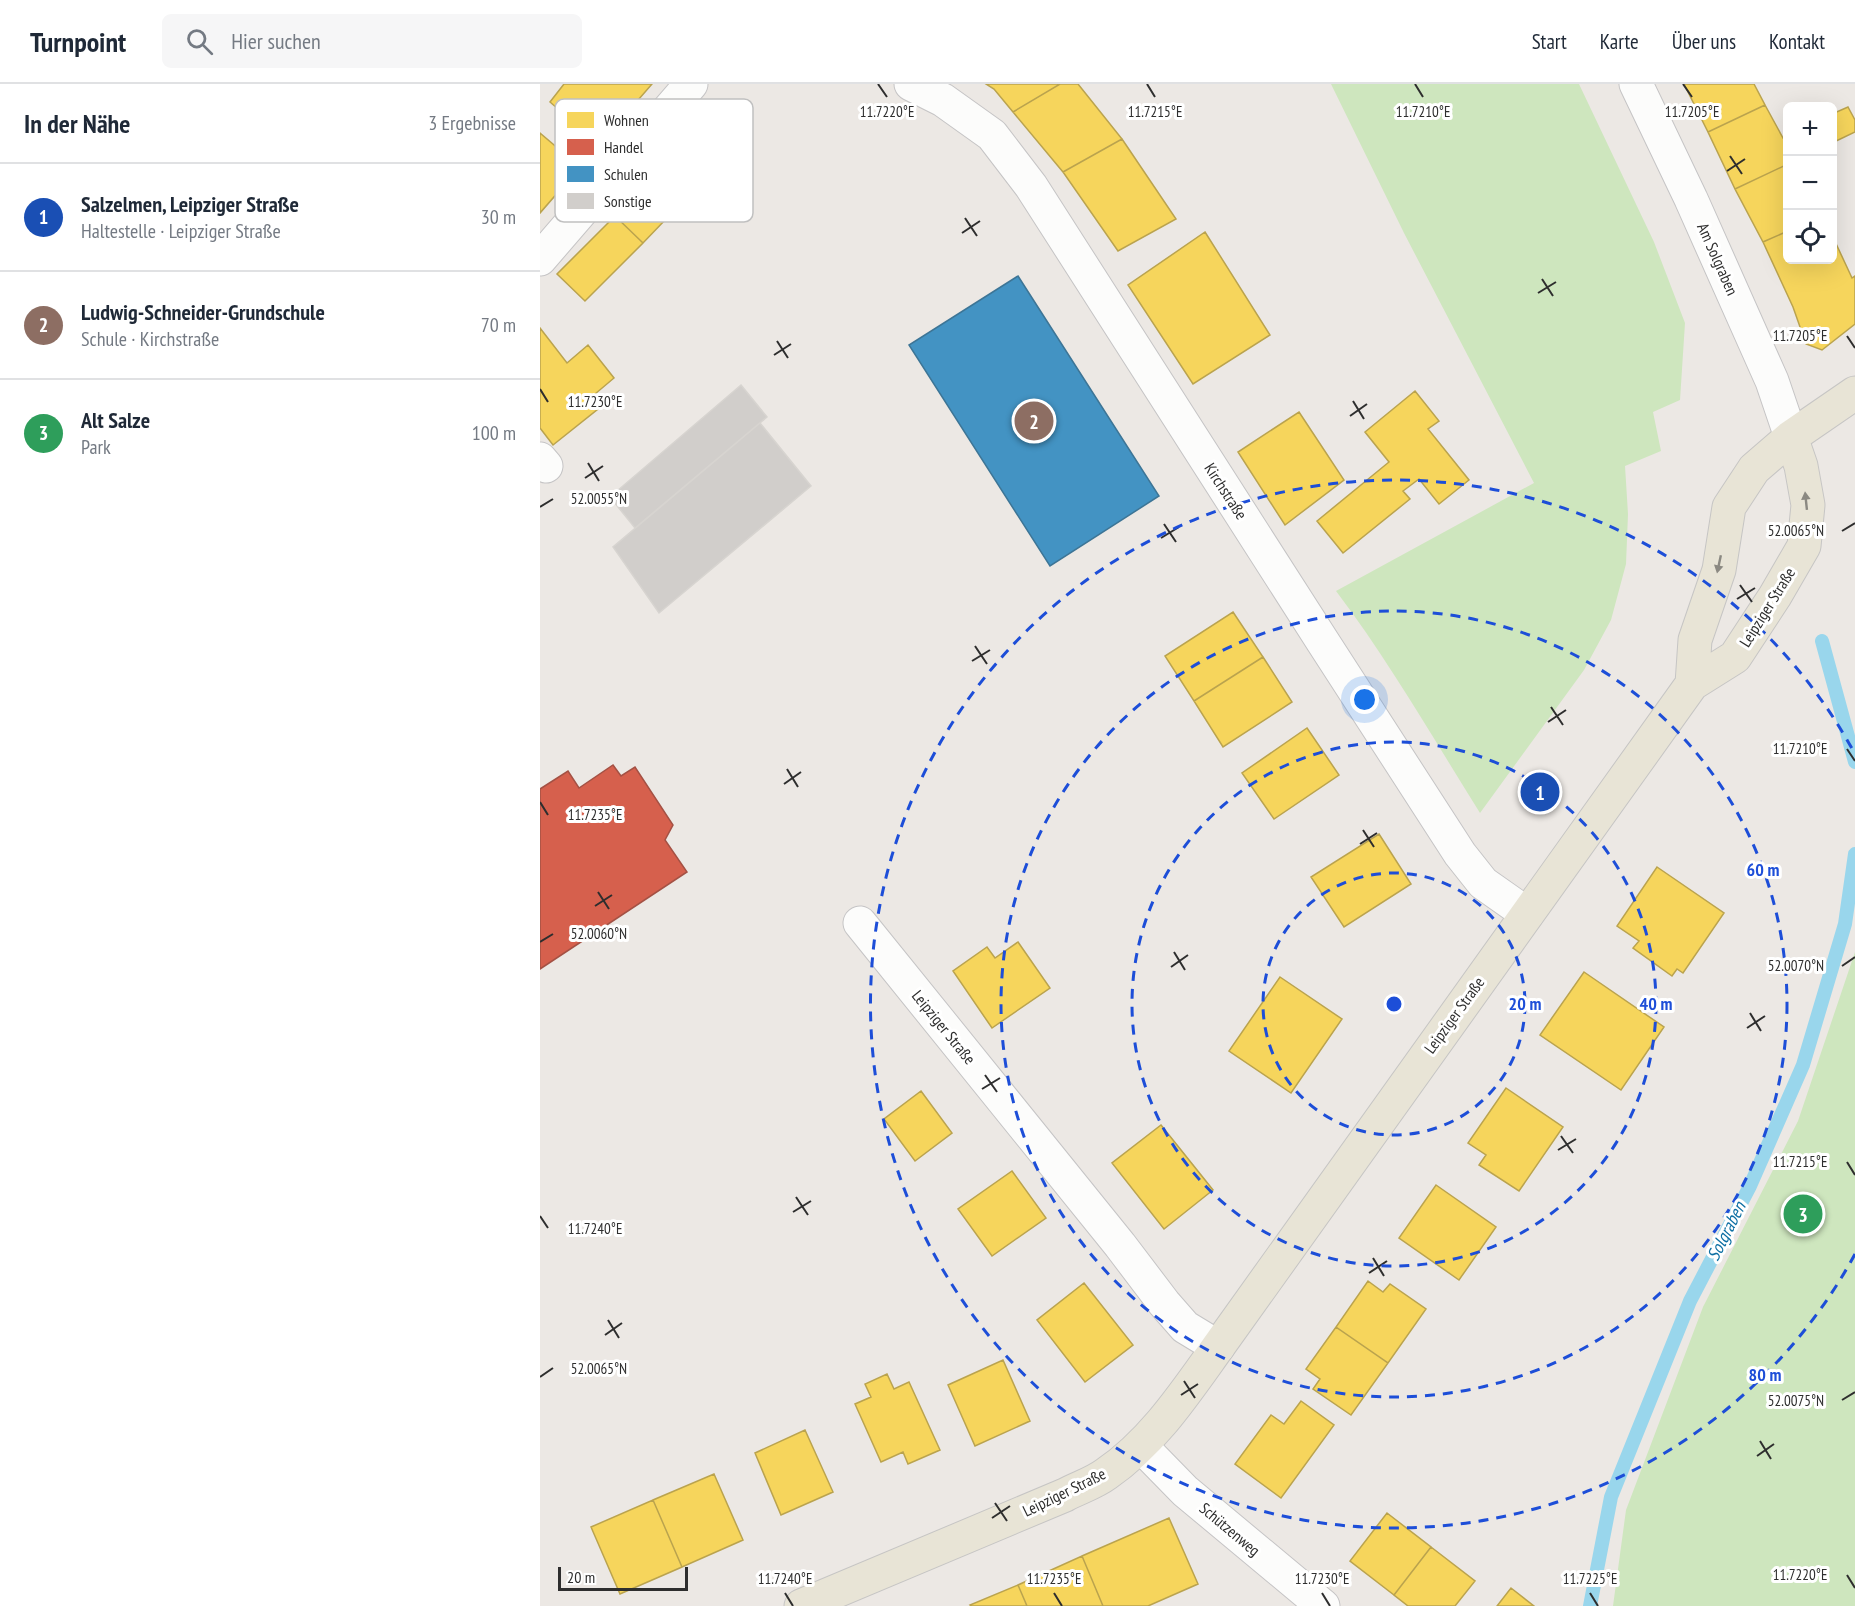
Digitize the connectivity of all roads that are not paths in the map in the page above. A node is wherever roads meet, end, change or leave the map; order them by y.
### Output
1 (691, 84) edge
2 (911, 84) edge
3 (1636, 84) edge
4 (678, 99) edge
5 (572, 222) edge
6 (540, 259) edge
7 (1855, 393) edge
8 (1791, 437) junction
9 (1692, 684) junction
10 (1527, 914) junction
11 (860, 923) dead end
12 (1218, 1347) junction
13 (1141, 1446) junction
14 (801, 1606) edge
15 (1323, 1606) edge

1 - 4 street
2 - 10 street, Kirchstraße
3 - 8 street, Am Solgraben
5 - 6 street
7 - 8 main road
8 -> 9 main road
9 -> 8 main road, Leipziger Straße
9 - 10 main road, Leipziger Straße
10 - 12 main road, Leipziger Straße
11 - 12 street, Leipziger Straße
12 - 13 main road, Leipziger Straße
13 - 14 main road, Leipziger Straße
13 - 15 street, Schützenweg

